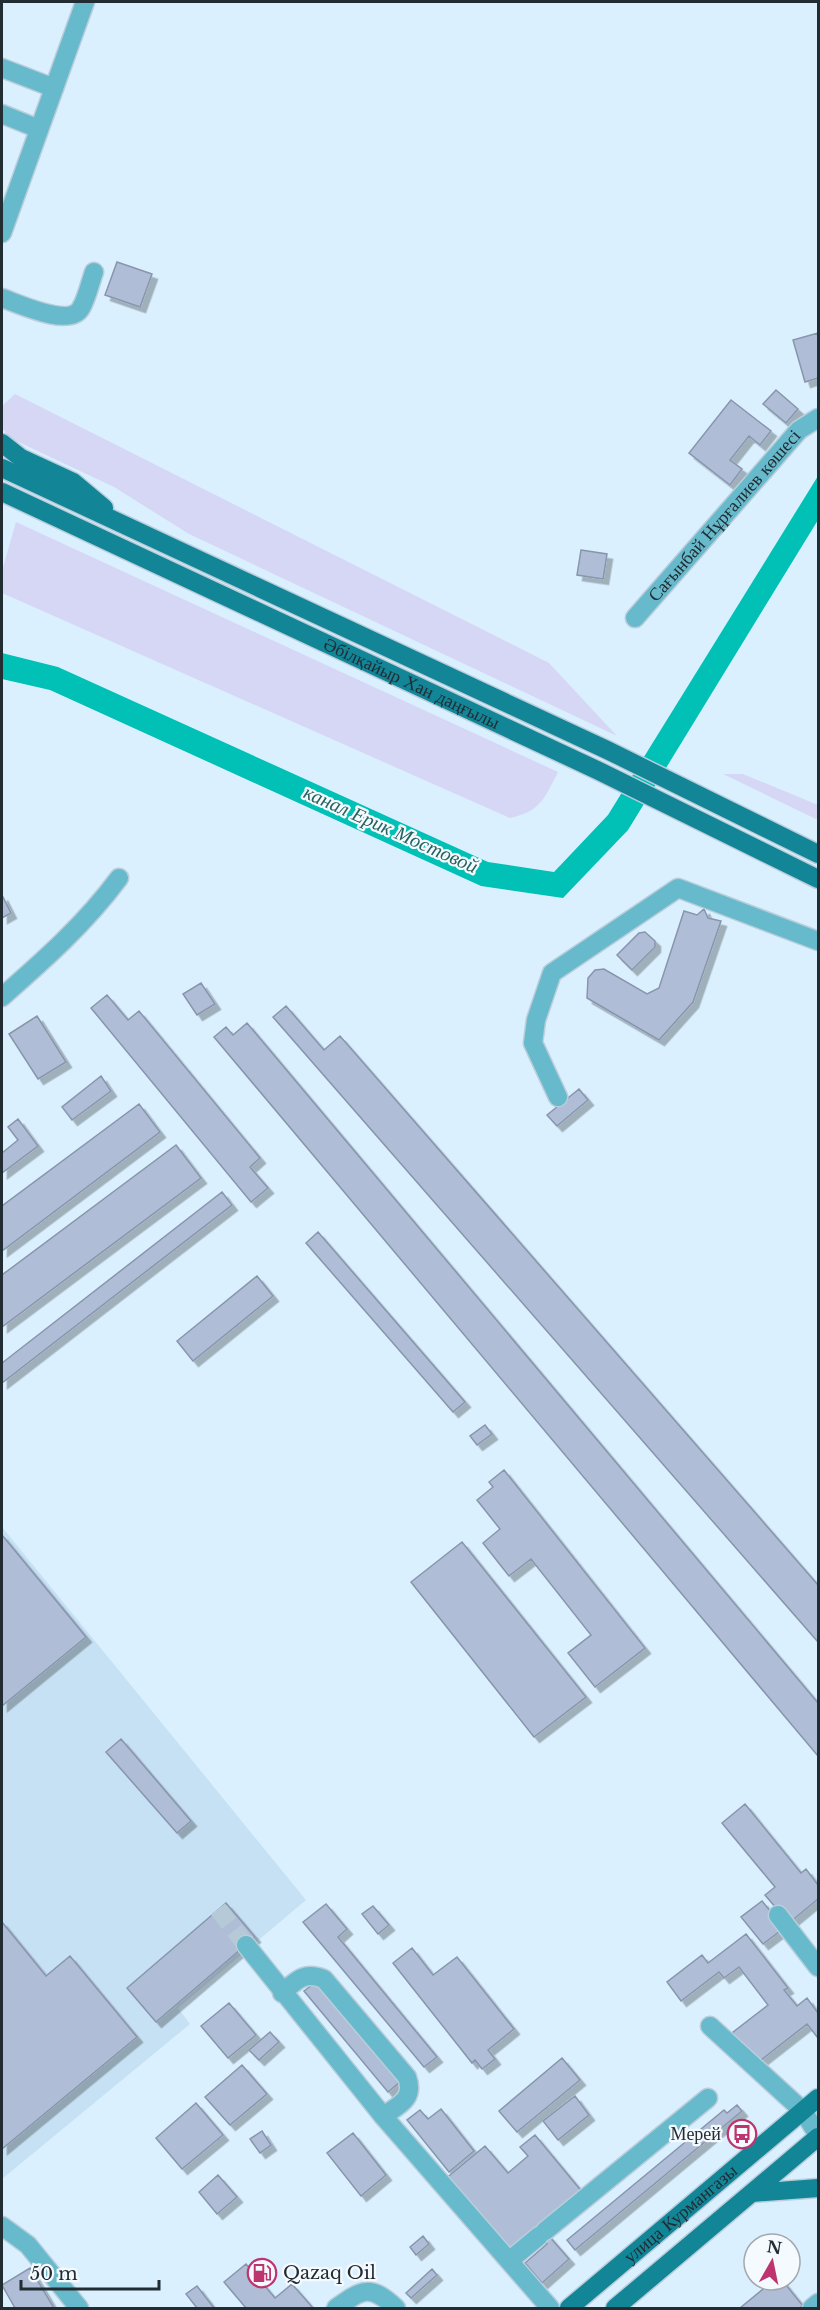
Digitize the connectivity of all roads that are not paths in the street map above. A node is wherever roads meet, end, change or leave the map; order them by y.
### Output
1 (85, 2) edge
2 (2, 68) edge
3 (54, 88) junction
4 (2, 114) edge
5 (39, 129) junction
6 (2, 233) edge
7 (94, 272) dead end
8 (2, 298) edge
9 (819, 418) edge
10 (2, 443) edge
11 (2, 468) edge
12 (2, 492) edge
13 (124, 524) junction
14 (635, 618) dead end
15 (819, 854) edge
16 (119, 878) dead end
17 (819, 879) edge
18 (819, 941) edge
19 (2, 997) edge
20 (558, 1097) dead end
21 (778, 1915) dead end
22 (246, 1945) tunnel mouth
23 (819, 1967) edge
24 (282, 1993) junction
25 (710, 2026) dead end
26 (708, 2098) dead end
27 (819, 2098) edge
28 (802, 2111) junction
29 (383, 2116) junction
30 (819, 2136) edge
31 (819, 2188) edge
32 (752, 2193) junction
33 (2, 2226) edge
34 (510, 2260) junction
35 (819, 2303) edge
36 (79, 2308) edge
37 (336, 2308) edge
38 (396, 2308) edge
39 (550, 2308) edge
40 (570, 2308) edge
41 (615, 2308) edge
42 (812, 2308) edge

1 - 3 street
2 - 3 street
3 - 5 street
4 - 5 street
5 - 6 street
7 - 8 street
9 - 14 street, Сағынбай Нұрғалиев көшесі
10 - 13 main road
11 - 13 main road, Әбілқайыр Хан даңғылы
12 - 17 main road, Әбілқайыр Хан даңғылы
13 - 15 main road, Әбілқайыр Хан даңғылы
16 - 19 street
18 - 20 street
21 - 23 street
22 - 24 street
24 - 29 street
24 - 29 street
25 - 28 street
26 - 34 street
27 - 28 main road, улица Курмангазы
28 - 30 street
28 - 40 main road, улица Курмангазы
29 - 34 street
30 - 32 main road, улица Курмангазы
31 - 32 main road
32 - 41 main road, улица Курмангазы
33 - 36 street
34 - 39 street
35 - 42 street
37 - 38 street

